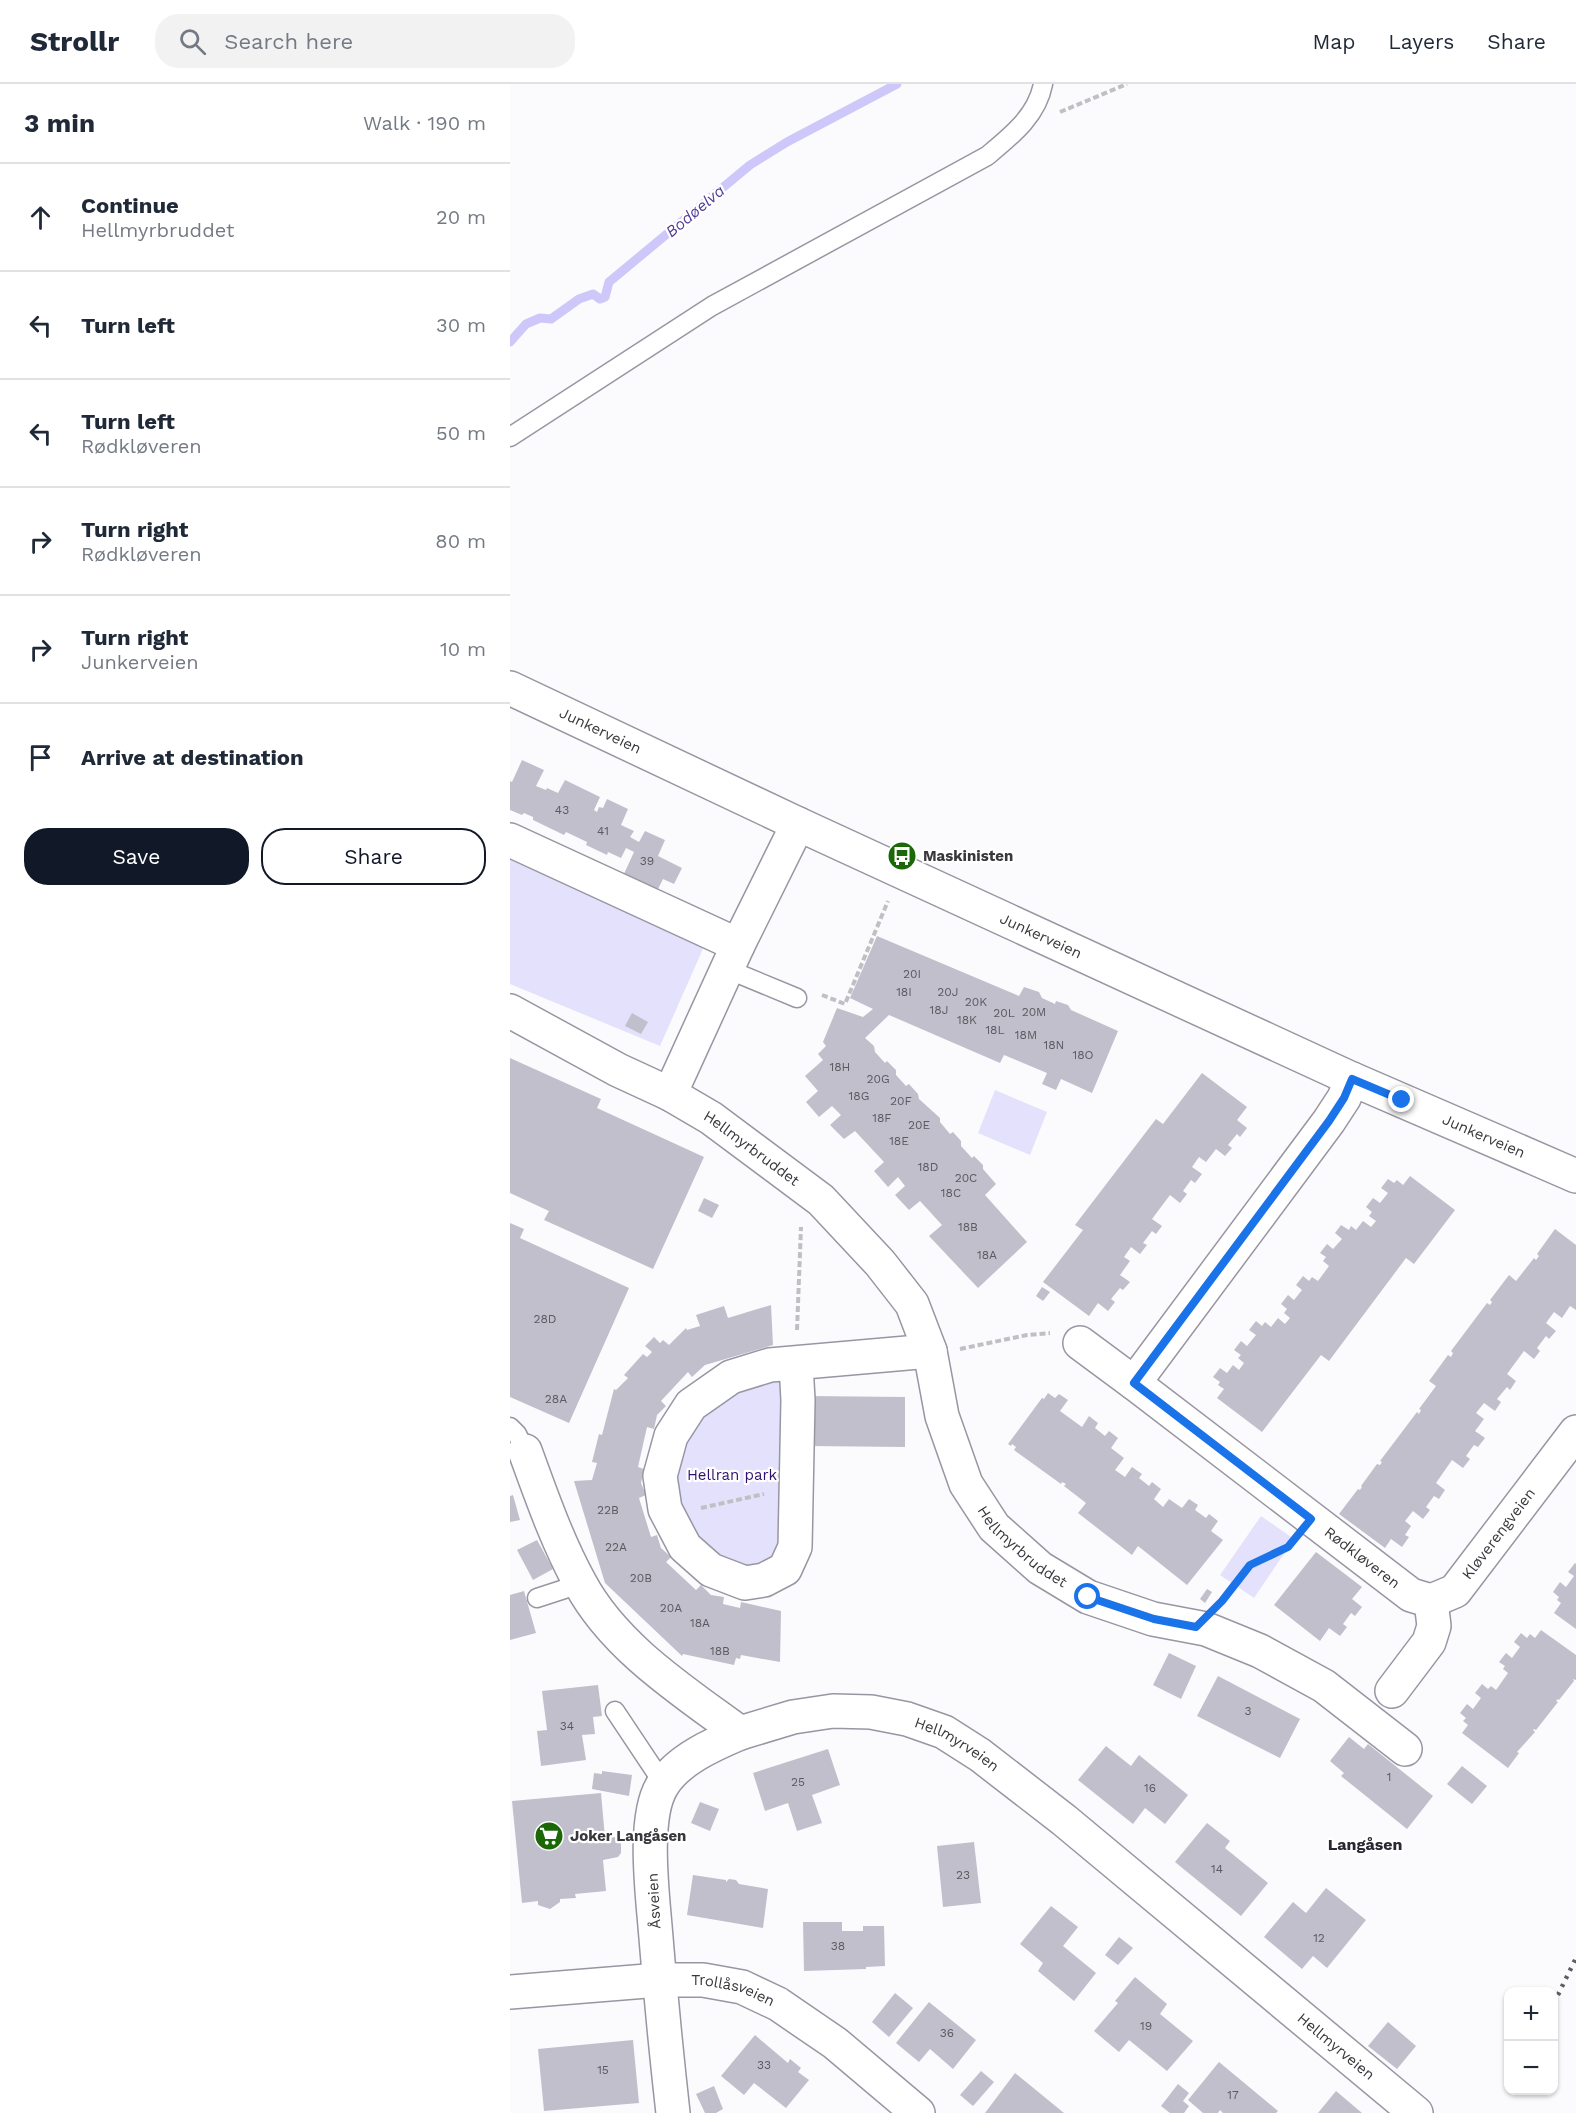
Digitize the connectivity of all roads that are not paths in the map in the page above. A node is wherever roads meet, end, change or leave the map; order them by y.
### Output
1 (1043, 84) edge
2 (510, 437) edge
3 (510, 688) edge
4 (798, 824) junction
5 (510, 840) edge
6 (732, 957) junction
7 (805, 994) road end
8 (510, 1011) edge
9 (1352, 1079) junction
10 (670, 1094) junction
11 (1576, 1176) edge
12 (1080, 1343) road end
13 (930, 1351) junction
14 (796, 1364) junction
15 (1134, 1383) junction
16 (1576, 1432) edge
17 (517, 1439) edge
18 (580, 1584) junction
19 (537, 1598) dead end
20 (1431, 1601) junction
21 (1392, 1691) dead end
22 (615, 1712) dead end
23 (740, 1733) junction
24 (1405, 1749) dead end
25 (663, 1783) junction
26 (659, 1980) junction
27 (510, 1992) edge
28 (673, 2113) edge
29 (918, 2113) edge
30 (1416, 2113) edge

1 - 2 lane
3 - 4 street, Junkerveien
4 - 6 street
4 - 9 street, Junkerveien
5 - 6 street
6 - 7 lane
6 - 10 street
8 - 10 street, Hellmyrbruddet
9 - 11 street, Junkerveien
9 - 15 street
10 - 13 street, Hellmyrbruddet
12 - 15 street, Rødkløveren
13 - 14 street
13 - 24 street, Hellmyrbruddet
14 - 14 street
15 - 20 street, Rødkløveren
16 - 20 street, Kløverengveien
17 - 18 street
18 - 19 lane
18 - 23 street
20 - 21 street
22 - 25 lane
23 - 25 street, Åsveien
23 - 30 street, Hellmyrveien
25 - 26 street, Åsveien
26 - 27 street, Trollåsveien
26 - 28 street, Åsveien
26 - 29 street, Trollåsveien

